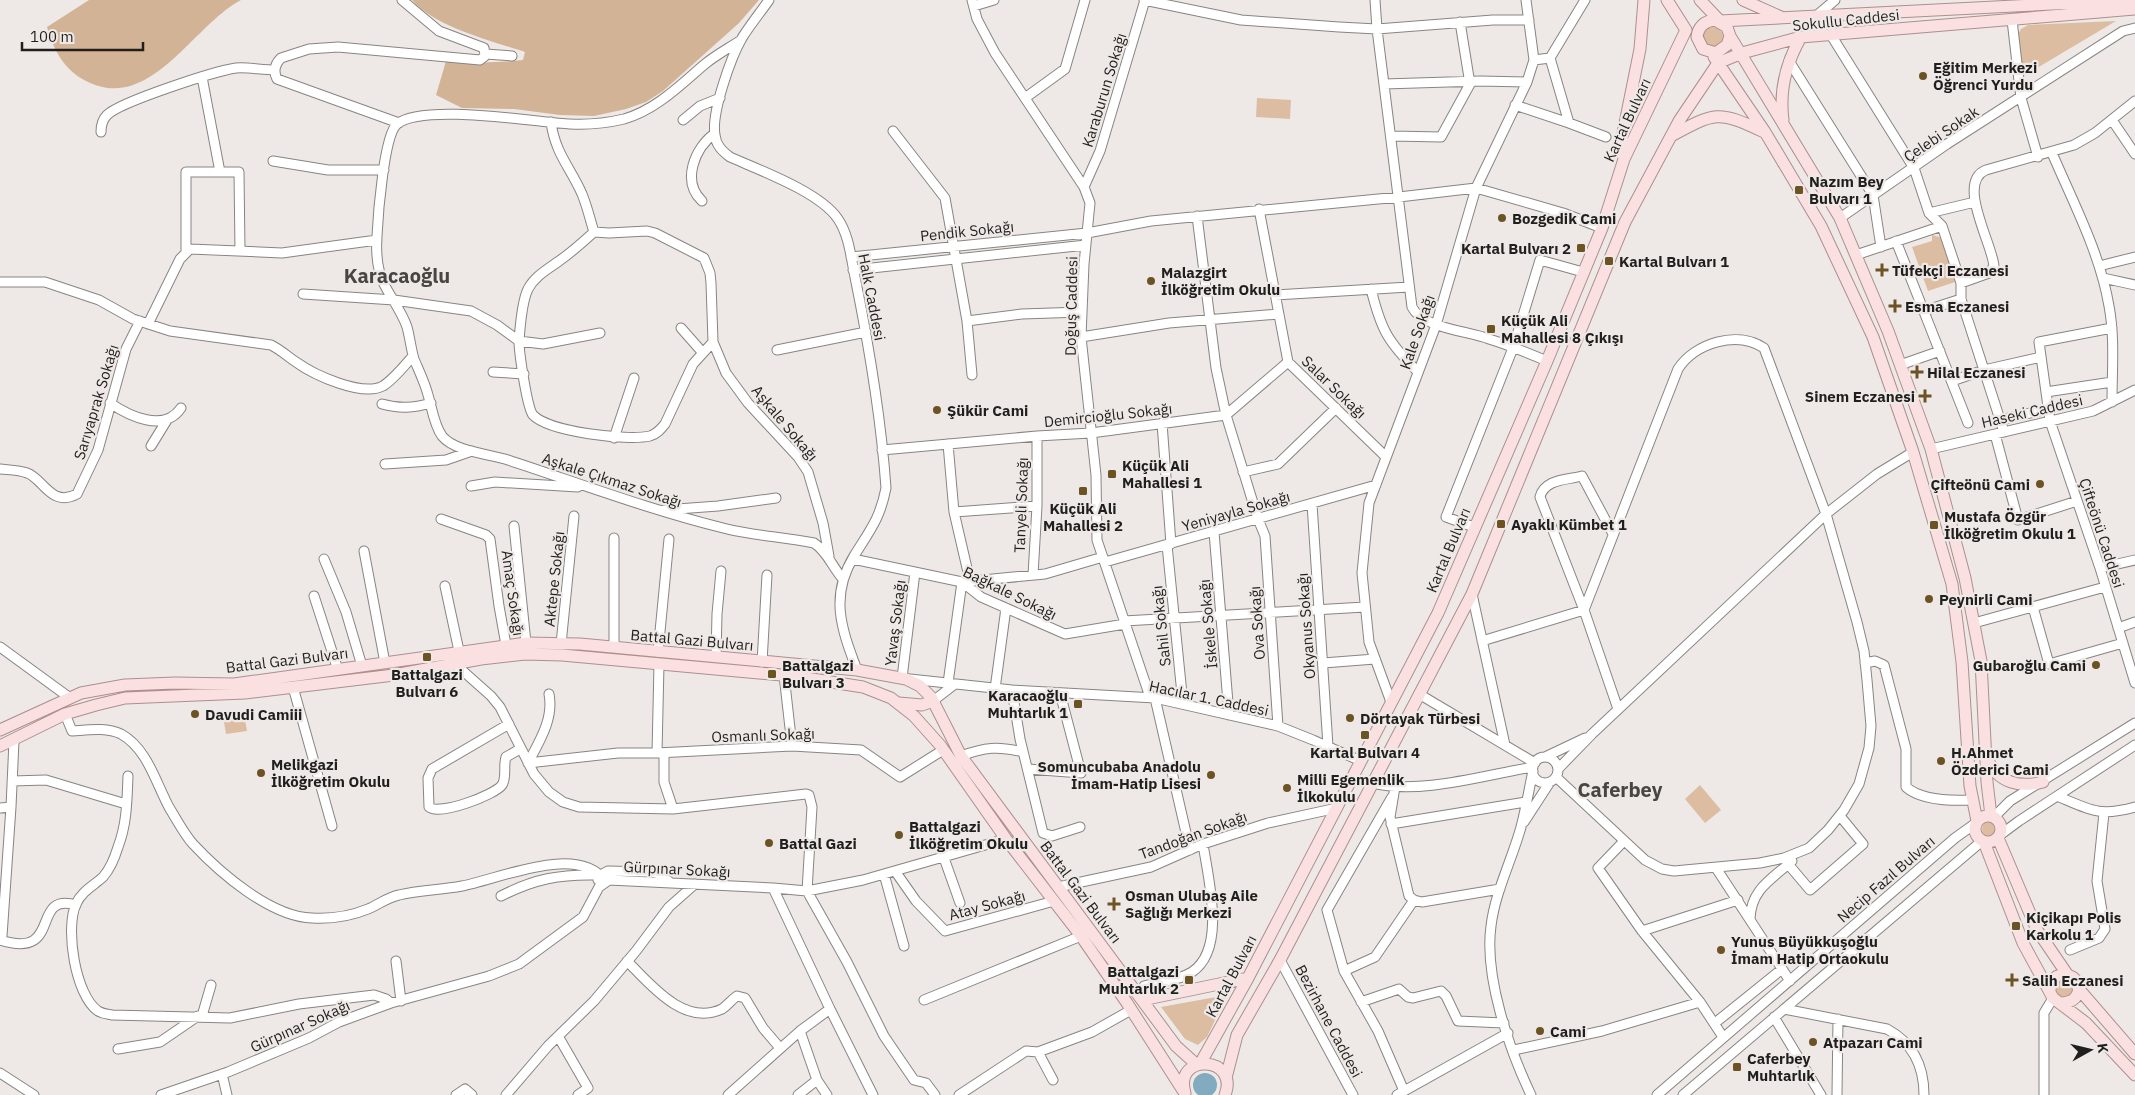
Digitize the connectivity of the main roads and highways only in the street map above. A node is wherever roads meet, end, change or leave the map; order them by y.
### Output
1 (1644, 0) edge
2 (1667, 0) edge
3 (1700, 0) edge
4 (1743, 0) edge
5 (2132, 0) edge
6 (2109, 1) edge
7 (2135, 9) edge
8 (1784, 19) junction
9 (1720, 22) junction
10 (1692, 31) junction
11 (1730, 36) junction
12 (1801, 37) junction
13 (1742, 54) junction
14 (1715, 58) junction
15 (1784, 124) junction
16 (1765, 132) junction
17 (1672, 136) junction
18 (1624, 159) junction
19 (857, 670) junction
20 (862, 687) junction
21 (933, 701) junction
22 (898, 703) junction
23 (0, 730) edge
24 (0, 746) edge
25 (1986, 756) junction
26 (2043, 782) road end
27 (1993, 816) junction
28 (1976, 822) junction
29 (1999, 837) junction
30 (1983, 841) junction
31 (2067, 974) junction
32 (1248, 978) junction
33 (2078, 988) junction
34 (2054, 997) junction
35 (1145, 999) junction
36 (2135, 1054) edge
37 (1199, 1064) junction
38 (2135, 1075) edge
39 (1226, 1078) junction
40 (1185, 1094) edge
41 (1225, 1095) edge

1 - 18 main road
2 - 10 main road
3 - 9 main road
4 - 8 main road
5 - 6 main road, Sokullu Caddesi
6 - 8 main road, Sokullu Caddesi
7 - 12 main road, Sokullu Caddesi
8 - 9 main road, Sokullu Caddesi
9 - 10 main road
9 - 11 main road
10 - 14 main road
10 - 18 main road, Kartal Bulvarı
11 - 13 main road
11 - 14 main road
12 - 13 main road, Sokullu Caddesi
12 - 15 main road
13 - 14 main road, Sokullu Caddesi
13 - 15 main road
14 - 16 main road
14 - 17 main road
15 - 25 main road
16 - 17 main road
16 - 28 main road
17 - 39 main road
18 - 32 main road, Kartal Bulvarı
19 - 20 main road
19 - 21 main road, Battal Gazi Bulvarı
19 - 23 main road, Battal Gazi Bulvarı
20 - 22 main road, Battal Gazi Bulvarı
20 - 24 main road, Battal Gazi Bulvarı
21 - 22 main road
21 - 35 main road, Battal Gazi Bulvarı
22 - 40 main road, Battal Gazi Bulvarı
25 - 26 main road
25 - 27 main road
27 - 28 main road
27 - 29 main road
28 - 30 main road
29 - 30 main road
29 - 31 main road
30 - 34 main road
31 - 33 main road
31 - 34 main road
32 - 35 main road
32 - 37 main road, Kartal Bulvarı
33 - 34 main road
33 - 36 main road
34 - 38 main road
35 - 37 main road, Battal Gazi Bulvarı
37 - 39 main road
37 - 40 main road, Kartal Bulvarı
39 - 41 main road

